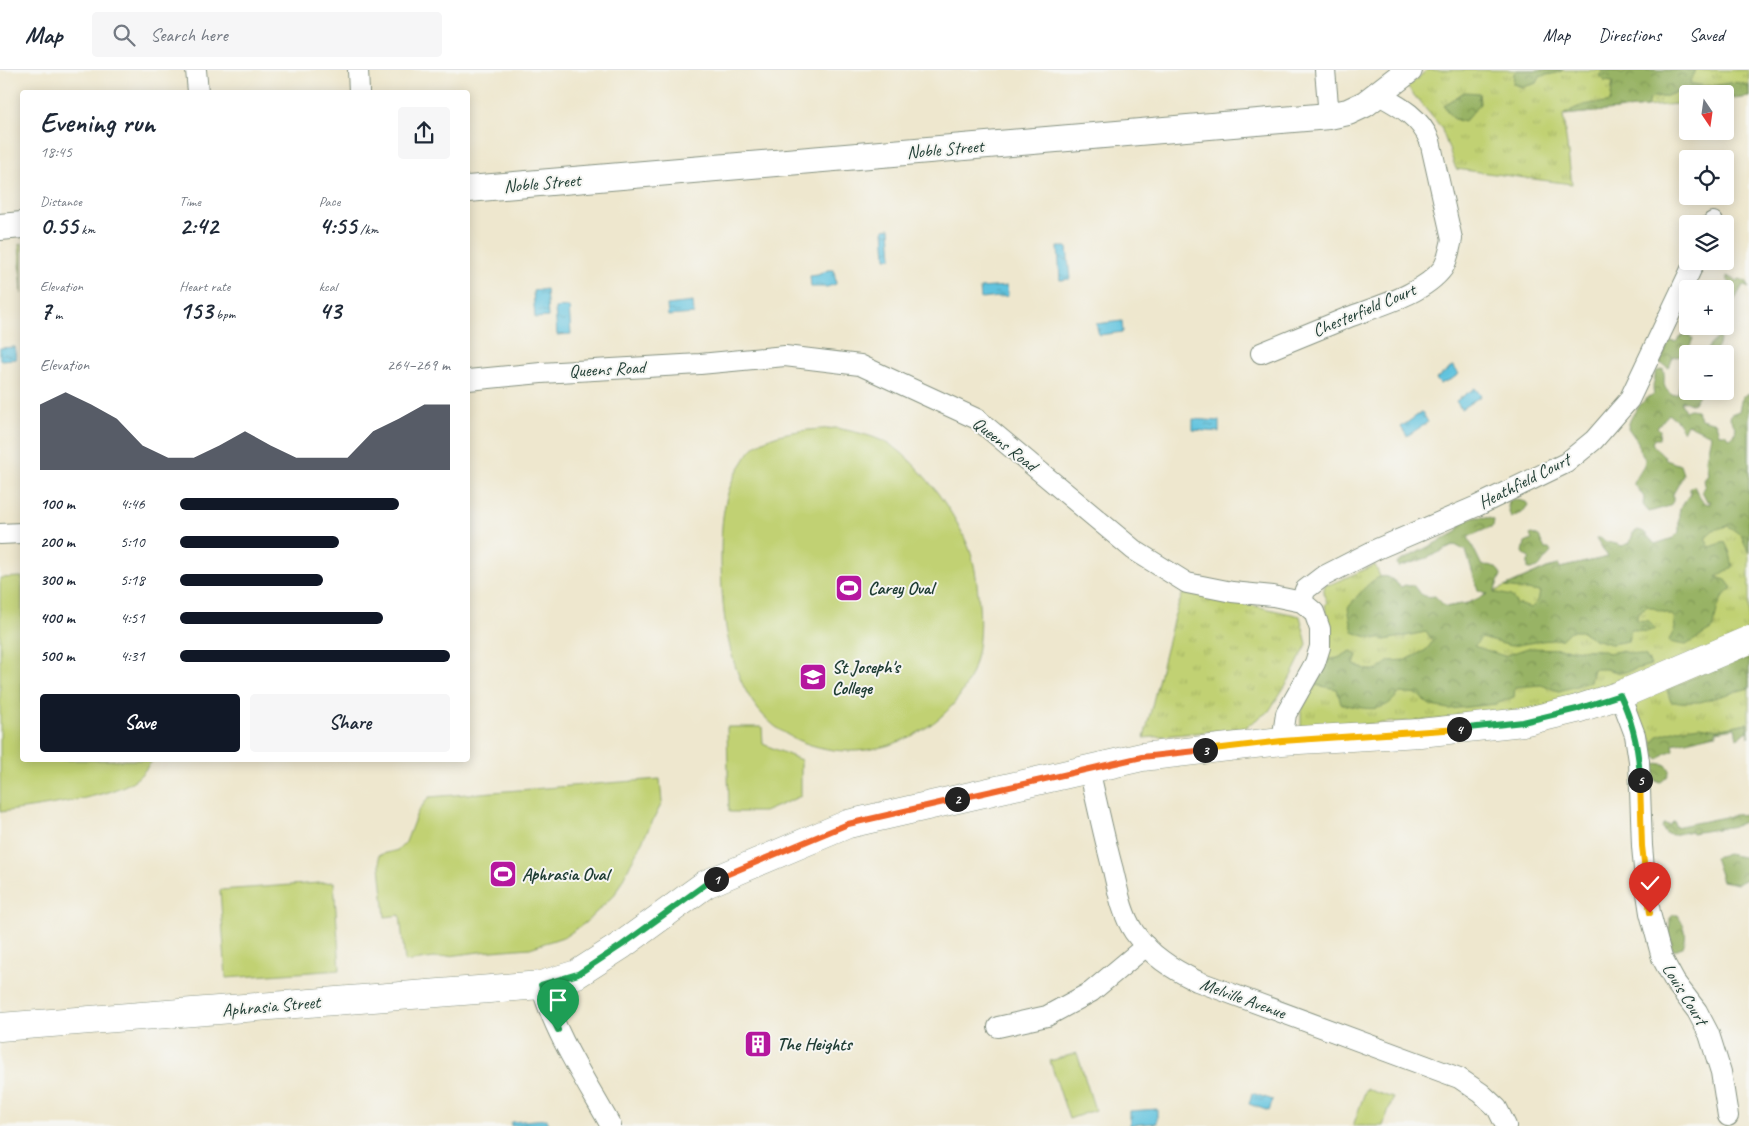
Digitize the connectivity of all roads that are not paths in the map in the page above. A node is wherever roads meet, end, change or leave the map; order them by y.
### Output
1 (196, 70) edge
2 (358, 70) edge
3 (1325, 70) edge
4 (1410, 70) edge
5 (198, 90) edge
6 (359, 90) edge
7 (1379, 95) junction
8 (1328, 116) junction
9 (470, 189) edge
10 (20, 225) edge
11 (0, 227) edge
12 (1691, 270) edge
13 (1261, 352) dead end
14 (470, 380) edge
15 (20, 533) edge
16 (0, 534) edge
17 (1302, 602) junction
18 (1749, 640) edge
19 (1620, 695) junction
20 (1282, 741) junction
21 (1089, 769) junction
22 (1146, 946) junction
23 (541, 985) junction
24 (0, 1027) edge
25 (998, 1027) dead end
26 (1728, 1116) dead end
27 (611, 1126) edge
28 (1506, 1126) edge

1 - 5 street
2 - 6 street
3 - 8 street
4 - 7 street, Noble Street
7 - 8 street, Noble Street
7 - 13 street, Chesterfield Court
8 - 9 street, Noble Street
10 - 11 street
12 - 17 street, Heathfield Court
14 - 17 street, Queens Road
15 - 16 street
17 - 20 street
18 - 19 main road, Aphrasia Street
19 - 20 main road, Aphrasia Street
19 - 26 street, Louis Court
20 - 21 main road, Aphrasia Street
21 - 22 street, Melville Avenue
21 - 23 main road, Aphrasia Street
22 - 25 street
22 - 28 street, Melville Avenue
23 - 24 main road, Aphrasia Street
23 - 27 street

